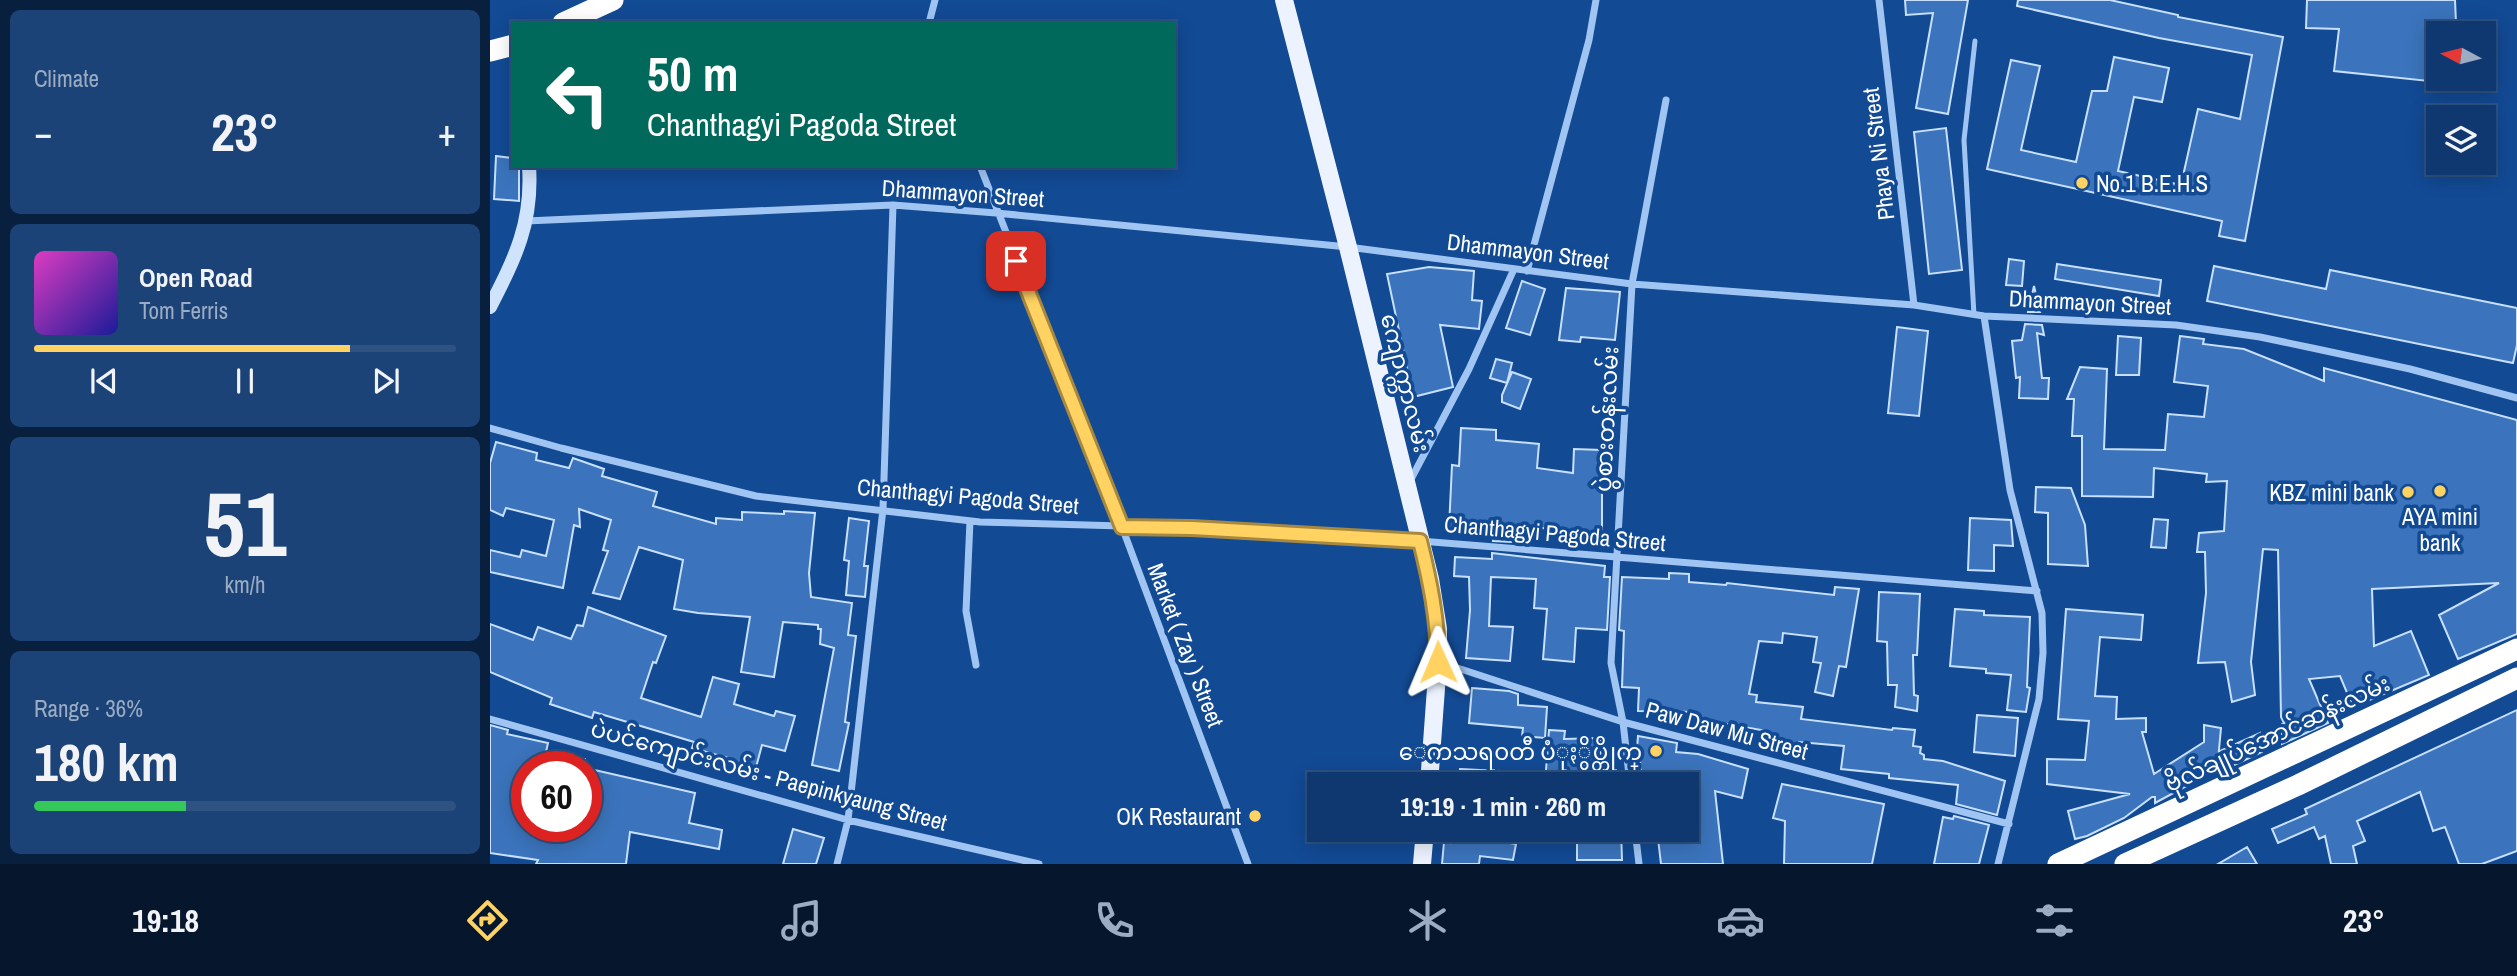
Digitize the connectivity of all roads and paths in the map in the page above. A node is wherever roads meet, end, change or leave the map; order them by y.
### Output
1 (613, 0) edge
2 (935, 0) edge
3 (1284, 0) edge
4 (1595, 0) edge
5 (1880, 0) edge
6 (567, 21) edge
7 (930, 21) edge
8 (1975, 41) dead end
9 (511, 46) edge
10 (490, 51) edge
11 (1666, 100) dead end
12 (529, 168) edge
13 (981, 168) edge
14 (894, 205) junction
15 (996, 213) junction
16 (526, 221) junction
17 (1348, 247) junction
18 (1514, 269) junction
19 (1527, 271) junction
20 (1632, 284) junction
21 (1914, 305) junction
22 (490, 307) edge
23 (1975, 315) junction
24 (1984, 316) junction
25 (2517, 398) edge
26 (490, 428) edge
27 (1406, 488) junction
28 (883, 509) junction
29 (970, 521) junction
30 (1122, 527) junction
31 (1420, 541) junction
32 (1617, 557) junction
33 (2037, 592) junction
34 (2517, 649) edge
35 (1438, 662) junction
36 (976, 665) dead end
37 (2517, 678) edge
38 (490, 719) edge
39 (1623, 722) junction
40 (1430, 772) edge
41 (1629, 772) edge
42 (848, 820) junction
43 (2009, 824) junction
44 (1424, 842) edge
45 (1636, 842) edge
46 (2149, 859) edge
47 (1026, 863) edge
48 (837, 864) edge
49 (1039, 864) edge
50 (1248, 864) edge
51 (1422, 864) edge
52 (1639, 864) edge
53 (1998, 864) edge
54 (2058, 864) edge
55 (2125, 864) edge

1 - 6 highway
2 - 7 street
3 - 17 main road, ကျောက္ကာလမ်း
4 - 19 street
5 - 21 street, Phaya Ni Street
8 - 23 lane
9 - 10 highway
11 - 20 street, ပွဲစားတန်းလမ်း
12 - 16 street
13 - 15 street, Market ( Zay ) Street
14 - 15 street, Dhammayon Street
14 - 16 street, Dhammayon Street
14 - 28 street
15 - 17 street, Dhammayon Street
15 - 30 street, Market ( Zay ) Street
16 - 22 street
17 - 18 street, Dhammayon Street
17 - 27 main road, ကျောက္ကာလမ်း
18 - 19 street, Dhammayon Street
18 - 27 street
19 - 20 street, Dhammayon Street
20 - 21 street, Dhammayon Street
20 - 32 street, ပွဲစားတန်းလမ်း
21 - 23 street, Dhammayon Street
23 - 24 street, Dhammayon Street
24 - 25 street, Dhammayon Street
24 - 33 street
26 - 28 street, Chanthagyi Pagoda Street
27 - 31 main road, ကျောက္ကာလမ်း
28 - 29 street, Chanthagyi Pagoda Street
28 - 42 street
29 - 30 street, Chanthagyi Pagoda Street
29 - 36 street
30 - 31 street, Chanthagyi Pagoda Street
30 - 50 street, Market ( Zay ) Street
31 - 32 street, Chanthagyi Pagoda Street
31 - 35 main road, ကျောက္ကာလမ်း
32 - 33 street, Chanthagyi Pagoda Street
32 - 39 street, ပွဲစားတန်းလမ်း
33 - 43 street
34 - 54 highway, ဗိုလ်ချုပ်အောင်ဆန်းလမ်း
35 - 39 street, Paw Daw Mu Street
35 - 40 main road, ကျောက္ကာလမ်း
37 - 46 highway
38 - 42 street, ပဲပင်ကျောင်းလမ်း - Paepinkyaung Street
39 - 41 street, ပွဲစားတန်းလမ်း
39 - 43 street, Paw Daw Mu Street
42 - 47 street, ပဲပင်ကျောင်းလမ်း - Paepinkyaung Street
42 - 48 street
43 - 53 street
44 - 51 main road
45 - 52 street
46 - 55 highway
47 - 49 street, ပဲပင်ကျောင်းလမ်း - Paepinkyaung Street

